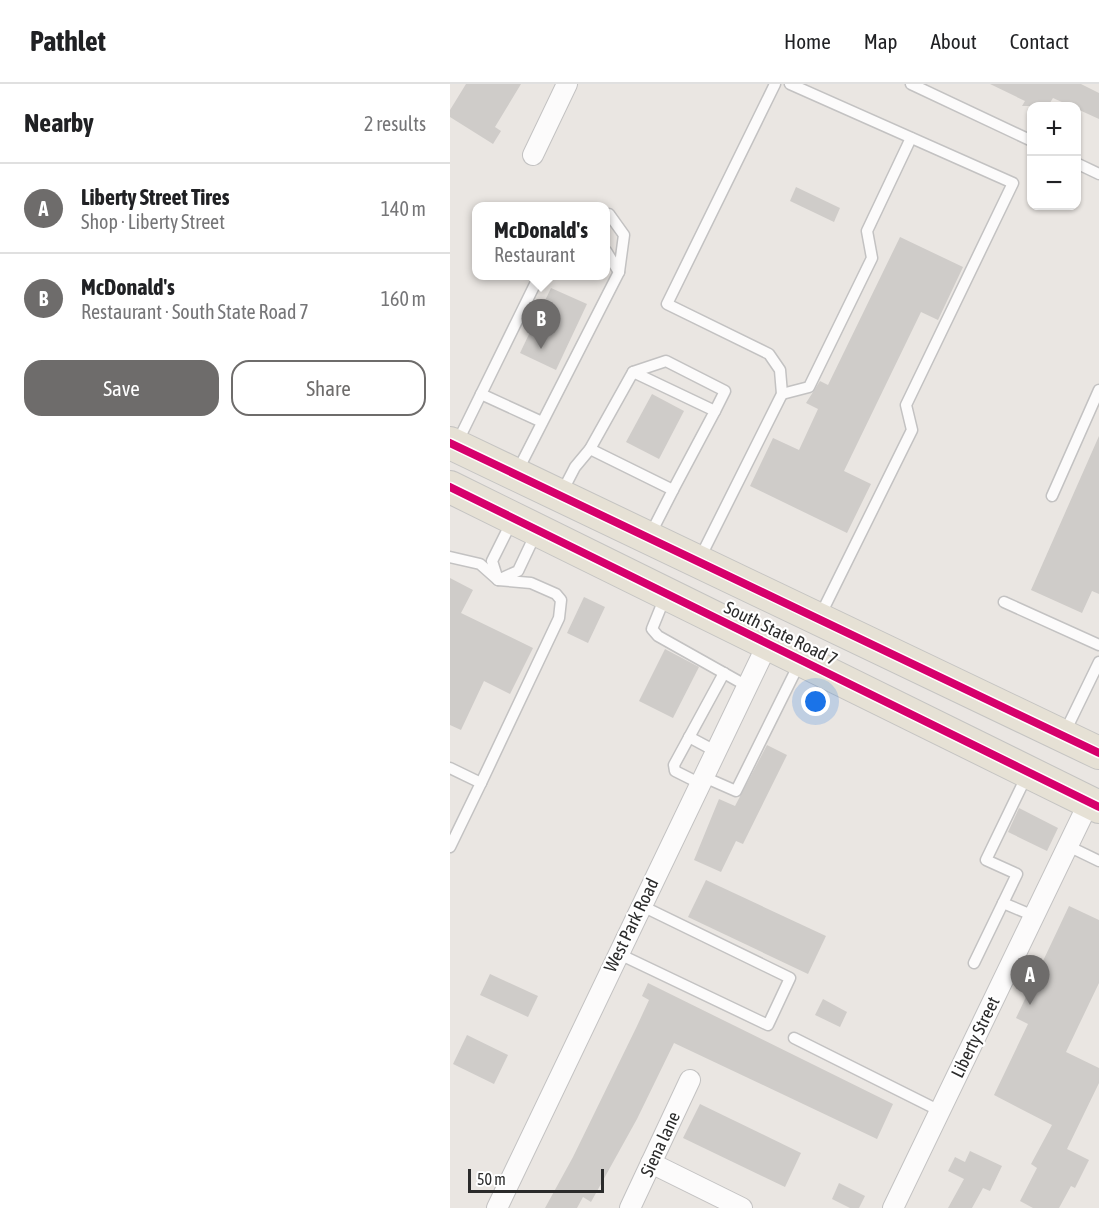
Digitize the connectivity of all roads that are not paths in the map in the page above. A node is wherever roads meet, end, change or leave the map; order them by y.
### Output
1 (567, 84) edge
2 (775, 84) edge
3 (790, 84) edge
4 (911, 84) edge
5 (911, 138) junction
6 (1027, 139) edge
7 (533, 155) dead end
8 (1081, 165) edge
9 (1099, 174) edge
10 (610, 218) edge
11 (610, 257) edge
12 (619, 272) junction
13 (537, 280) edge
14 (633, 372) junction
15 (1099, 390) edge
16 (481, 394) junction
17 (782, 394) junction
18 (715, 411) junction
19 (542, 422) junction
20 (453, 445) edge
21 (590, 449) junction
22 (516, 475) junction
23 (450, 487) edge
24 (673, 490) junction
25 (1052, 496) dead end
26 (559, 497) junction
27 (526, 524) junction
28 (648, 540) junction
29 (450, 557) edge
30 (698, 563) junction
31 (637, 579) junction
32 (498, 580) junction
33 (667, 594) junction
34 (1004, 602) dead end
35 (825, 624) junction
36 (768, 643) junction
37 (1099, 645) edge
38 (801, 660) junction
39 (1099, 662) edge
40 (724, 673) junction
41 (747, 686) junction
42 (1064, 736) junction
43 (689, 737) junction
44 (717, 752) junction
45 (1099, 753) edge
46 (450, 768) edge
47 (1028, 772) junction
48 (703, 780) junction
49 (482, 783) junction
50 (1094, 805) edge
51 (1068, 846) junction
52 (450, 847) edge
53 (1099, 861) edge
54 (1004, 903) junction
55 (640, 905) junction
56 (1034, 916) junction
57 (617, 953) junction
58 (974, 963) dead end
59 (794, 1038) dead end
60 (690, 1080) dead end
61 (940, 1111) junction
62 (651, 1164) junction
63 (497, 1208) edge
64 (630, 1208) edge
65 (742, 1208) edge
66 (893, 1208) edge

1 - 7 street
2 - 17 lane
3 - 5 lane
4 - 6 lane
5 - 17 lane
5 - 35 lane
8 - 9 lane
10 - 12 lane
11 - 12 lane
12 - 19 lane
13 - 16 lane
14 - 18 lane
14 - 18 lane
14 - 21 lane
15 - 25 lane
16 - 19 lane
16 - 20 lane
17 - 30 lane
18 - 24 lane
19 - 22 lane
20 - 22 main road, South State Road 7
21 - 24 lane
21 - 26 lane
22 - 26 main road, South State Road 7
23 - 27 main road, South State Road 7
24 - 28 lane
26 - 28 main road, South State Road 7
27 - 31 main road, South State Road 7
27 - 32 lane
27 - 32 lane
28 - 30 main road, South State Road 7
29 - 32 lane
30 - 31 main road
30 - 35 main road, South State Road 7
31 - 33 main road, South State Road 7
32 - 49 lane
33 - 36 main road, South State Road 7
33 - 40 lane
34 - 37 lane
35 - 36 main road
35 - 42 main road, South State Road 7
36 - 38 main road, South State Road 7
36 - 41 street, West Park Road
38 - 47 main road, South State Road 7
38 - 48 lane
39 - 42 lane
40 - 41 lane
40 - 43 lane
41 - 44 street, West Park Road
42 - 45 main road, South State Road 7
43 - 44 lane
43 - 48 lane
44 - 48 street, West Park Road
46 - 49 lane
47 - 50 main road, South State Road 7
47 - 54 lane
48 - 55 street, West Park Road
49 - 52 lane
50 - 51 street, Liberty Street
51 - 53 lane
51 - 56 street, Liberty Street
54 - 56 lane
54 - 58 lane
55 - 57 street, West Park Road
55 - 57 lane
56 - 61 street, Liberty Street
57 - 63 street, West Park Road
59 - 61 lane
60 - 62 street, Siena lane
61 - 66 street, Liberty Street
62 - 64 street, Siena lane
62 - 65 street

